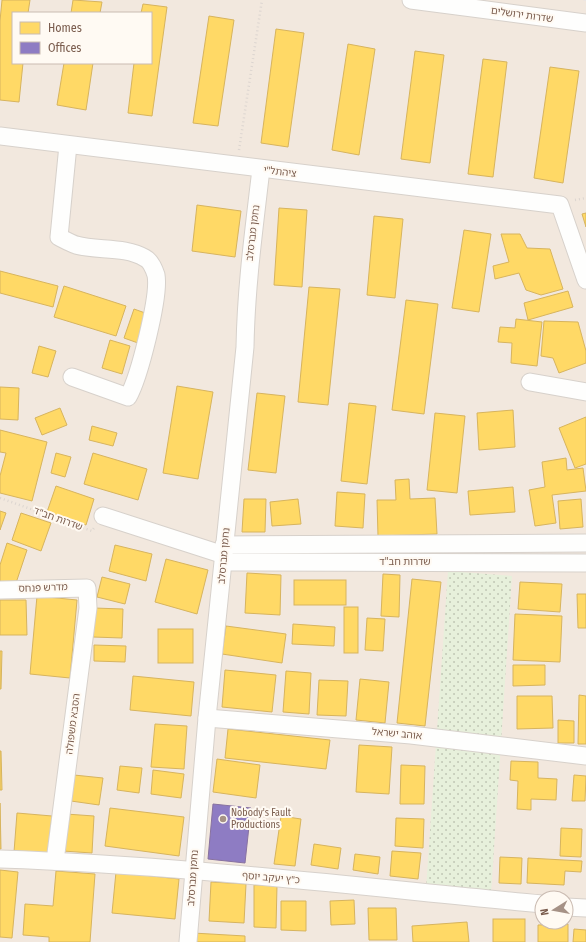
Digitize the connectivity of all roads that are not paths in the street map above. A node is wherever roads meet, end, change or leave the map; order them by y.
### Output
1 (411, 0) edge
2 (586, 23) edge
3 (0, 136) edge
4 (68, 145) junction
5 (261, 169) junction
6 (586, 280) edge
7 (72, 377) dead end
8 (530, 382) dead end
9 (586, 392) edge
10 (103, 516) road end
11 (586, 543) edge
12 (224, 554) junction
13 (586, 563) edge
14 (87, 588) joint
15 (0, 590) edge
16 (207, 718) junction
17 (586, 756) edge
18 (0, 859) edge
19 (55, 861) junction
20 (193, 871) junction
21 (534, 903) edge
22 (574, 907) edge
23 (586, 908) edge
24 (188, 942) edge

1 - 2 street, שדרות ירושלים
3 - 4 street, ציהתל"י
4 - 5 street, ציהתל"י
4 - 7 street
5 - 6 street, ציהתל"י
5 - 12 street, נחמן מברסלב
8 - 9 street
10 - 12 street, שדרות חב"ד
11 - 12 street, שדרות חב"ד
12 - 13 street, שדרות חב"ד
12 - 16 street, נחמן מברסלב
14 - 15 street, מדרש פנחס
14 - 19 street, הסבא משפולה
16 - 17 street, אוהב ישראל
16 - 20 street, נחמן מברסלב
18 - 19 street, כ"ץ יעקב יוסף
19 - 20 street, כ"ץ יעקב יוסף
20 - 21 street, כ"ץ יעקב יוסף
20 - 24 street, נחמן מברסלב
22 - 23 street

